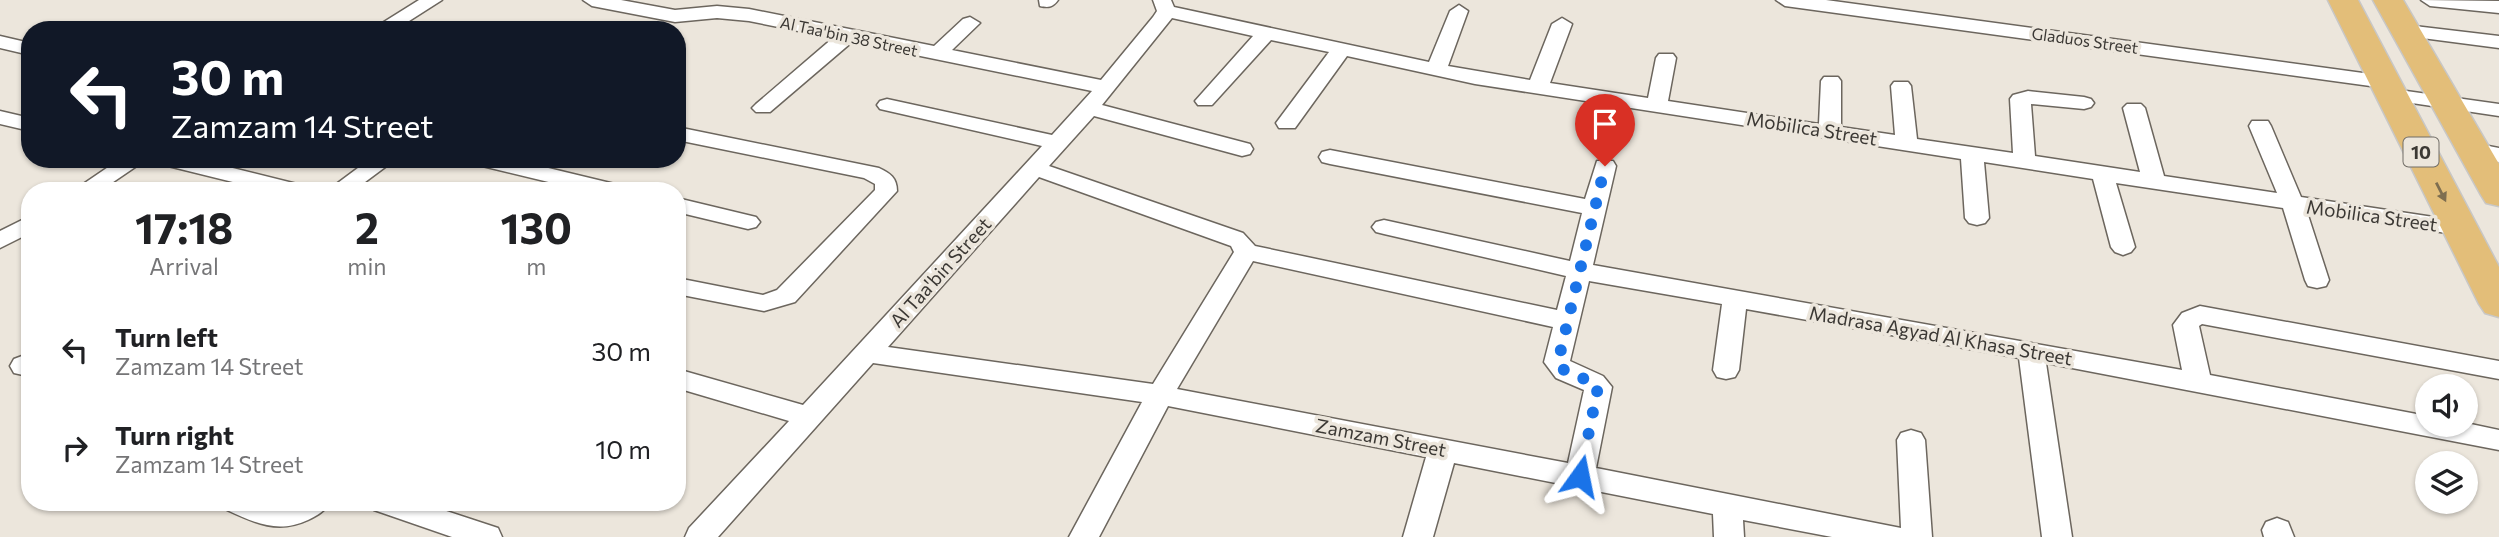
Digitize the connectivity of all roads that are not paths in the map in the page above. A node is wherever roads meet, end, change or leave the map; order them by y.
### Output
1 (433, 0) edge
2 (592, 0) edge
3 (1785, 0) edge
4 (2343, 0) edge
5 (2388, 0) edge
6 (2430, 0) edge
7 (1164, 5) edge
8 (2499, 7) edge
9 (1459, 11) dead end
10 (397, 21) edge
11 (970, 23) dead end
12 (1562, 24) dead end
13 (2406, 31) junction
14 (1266, 33) junction
15 (847, 36) junction
16 (0, 42) edge
17 (2499, 42) edge
18 (21, 47) edge
19 (1341, 50) junction
20 (937, 54) junction
21 (1666, 58) dead end
22 (2424, 63) junction
23 (1436, 70) junction
24 (2383, 77) junction
25 (1831, 81) dead end
26 (1901, 86) dead end
27 (1105, 87) junction
28 (1538, 87) junction
29 (1205, 102) dead end
30 (2084, 103) dead end
31 (2447, 103) junction
32 (887, 105) dead end
33 (1657, 105) junction
34 (763, 108) dead end
35 (1089, 108) junction
36 (2134, 108) dead end
37 (2499, 110) edge
38 (1287, 123) dead end
39 (2260, 126) dead end
40 (1830, 131) junction
41 (686, 135) edge
42 (1906, 142) junction
43 (1057, 143) junction
44 (1242, 149) dead end
45 (1972, 152) junction
46 (2486, 153) edge
47 (1330, 157) dead end
48 (2024, 160) junction
49 (1605, 166) dead end
50 (121, 168) edge
51 (203, 168) edge
52 (372, 168) edge
53 (519, 168) edge
54 (1034, 168) junction
55 (2102, 172) junction
56 (2154, 181) junction
57 (99, 182) edge
58 (257, 182) edge
59 (351, 182) edge
60 (578, 182) edge
61 (2499, 195) edge
62 (2293, 204) junction
63 (686, 207) edge
64 (1595, 208) junction
65 (1977, 218) dead end
66 (748, 222) dead end
67 (1384, 227) dead end
68 (21, 228) edge
69 (2460, 228) junction
70 (1, 240) edge
71 (21, 245) edge
72 (2123, 247) dead end
73 (1246, 252) junction
74 (1580, 271) junction
75 (2317, 280) dead end
76 (686, 288) edge
77 (1735, 298) junction
78 (2499, 304) edge
79 (1567, 321) junction
80 (2031, 351) junction
81 (867, 353) junction
82 (1726, 370) dead end
83 (2499, 370) edge
84 (686, 381) edge
85 (2198, 383) junction
86 (1160, 395) junction
87 (809, 417) junction
88 (1910, 440) dead end
89 (2499, 440) edge
90 (1443, 449) junction
91 (1580, 476) junction
92 (1728, 505) junction
93 (259, 511) edge
94 (301, 511) edge
95 (408, 511) edge
96 (476, 536) edge
97 (700, 537) edge
98 (1084, 537) edge
99 (1418, 537) edge
100 (1729, 537) edge
101 (1894, 537) edge
102 (1917, 537) edge
103 (2057, 537) edge

1 - 10 street
2 - 15 street, Al Taa'bin 38 Street
3 - 24 street, Gladuos Street
4 - 24 main road, 10
5 - 13 main road, 10
6 - 8 street
7 - 14 street, Mobilica Street
7 - 27 street, Al Taa'bin Street
9 - 23 street
11 - 20 street
12 - 28 street
13 - 17 street
13 - 22 main road, 10
14 - 19 street, Mobilica Street
14 - 29 street
15 - 20 street, Al Taa'bin 38 Street
15 - 34 street
16 - 18 street
19 - 23 street, Mobilica Street
19 - 38 street
20 - 27 street, Al Taa'bin 38 Street
21 - 33 street
22 - 24 main road
22 - 31 main road, 10
23 - 28 street, Mobilica Street
24 - 31 street, Gladuos Street
24 -> 69 main road, 10
25 - 40 street
26 - 42 street
27 - 35 street, Al Taa'bin Street
28 - 33 street, Mobilica Street
30 - 48 street
31 - 37 street, Gladuos Street
31 - 46 main road, 10
32 - 43 street
33 - 40 street, Mobilica Street
35 - 43 street, Al Taa'bin Street
35 - 44 street
36 - 56 street
39 - 62 street
40 - 42 street, Mobilica Street
41 - 76 street
42 - 45 street, Mobilica Street
43 - 54 street, Al Taa'bin Street
45 - 48 street, Mobilica Street
45 - 65 street
46 - 61 main road, 10
47 - 64 street
48 - 55 street, Mobilica Street
49 - 64 street
50 - 57 street
51 - 58 street
52 - 59 street
53 - 60 street
54 - 73 street
54 - 81 street, Al Taa'bin Street
55 - 56 street, Mobilica Street
55 - 72 street
56 - 62 street, Mobilica Street
62 - 69 street, Mobilica Street
62 - 75 street
63 - 66 street
64 - 74 street
67 - 74 street, Madrasa Agyad Al Khasa Street
68 - 70 street
69 - 78 main road, 10
70 - 71 street
73 - 79 street
73 - 86 street
74 - 77 street, Madrasa Agyad Al Khasa Street
74 - 79 street
77 - 80 street, Madrasa Agyad Al Khasa Street
77 - 82 street
79 - 91 street
80 - 85 street, Madrasa Agyad Al Khasa Street
80 - 103 street
81 - 86 street, Zamzam Street
81 - 87 street, Al Taa'bin Street
83 - 85 street
84 - 87 street
85 - 89 street, Madrasa Agyad Al Khasa Street
86 - 90 street, Zamzam Street
86 - 98 street
87 - 97 street, Al Taa'bin Street
88 - 102 street
90 - 91 street, Zamzam Street
90 - 99 street
91 - 92 street, Zamzam Street
92 - 100 street
92 - 101 street, Zamzam Street
93 - 94 street
95 - 96 street

